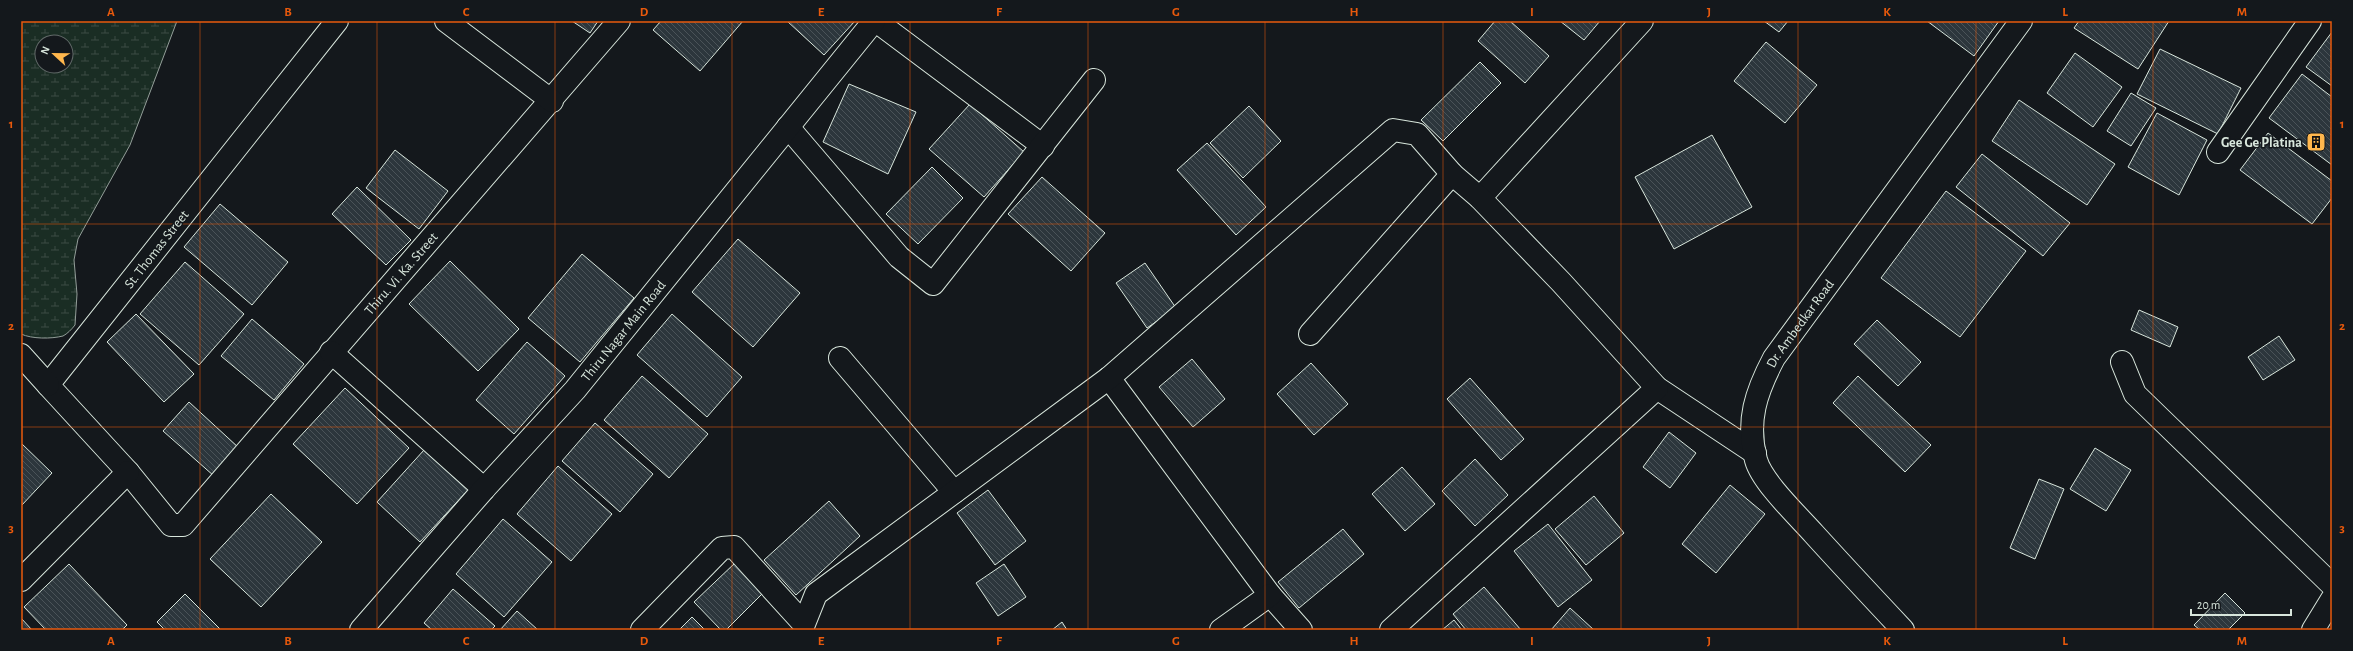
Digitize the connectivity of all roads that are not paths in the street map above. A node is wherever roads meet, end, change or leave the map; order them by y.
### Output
1 (337, 21) edge
2 (446, 21) edge
3 (619, 21) edge
4 (875, 21) edge
5 (1642, 21) edge
6 (2021, 21) edge
7 (2310, 21) edge
8 (1094, 80) dead end
9 (552, 101) junction
10 (788, 127) junction
11 (1043, 146) junction
12 (2218, 152) dead end
13 (1452, 174) junction
14 (1480, 198) junction
15 (1310, 334) dead end
16 (331, 352) junction
17 (21, 355) edge
18 (840, 358) dead end
19 (2122, 362) dead end
20 (1109, 378) junction
21 (48, 385) junction
22 (1657, 388) junction
23 (1755, 453) junction
24 (128, 472) junction
25 (484, 489) junction
26 (954, 492) junction
27 (21, 580) edge
28 (2332, 585) edge
29 (1270, 595) junction
30 (2332, 600) edge
31 (361, 630) edge
32 (642, 630) edge
33 (1221, 630) edge
34 (1301, 630) edge
35 (1391, 630) edge
36 (1903, 630) edge
37 (2313, 630) edge

1 - 21 street, St. Thomas Street
2 - 9 street
3 - 9 street, Thiru. Vi. Ka. Street
4 - 10 street, Thiru Nagar Main Road
4 - 11 street
5 - 14 street
6 - 23 street, Dr. Ambedkar Road
7 - 12 street
8 - 11 street
9 - 16 street, Thiru. Vi. Ka. Street
10 - 11 street
10 - 25 street, Thiru Nagar Main Road
13 - 14 street
13 - 15 street
13 - 20 street
14 - 22 street
16 - 24 street, Thiru. Vi. Ka. Street
16 - 25 street
17 - 21 street
18 - 26 street
19 - 28 street
20 - 26 street
20 - 29 street
21 - 24 street
22 - 23 street
22 - 35 street
23 - 36 street, Dr. Ambedkar Road
24 - 27 street
25 - 31 street, Thiru Nagar Main Road
26 - 32 street
29 - 33 street
29 - 34 street
30 - 37 street

